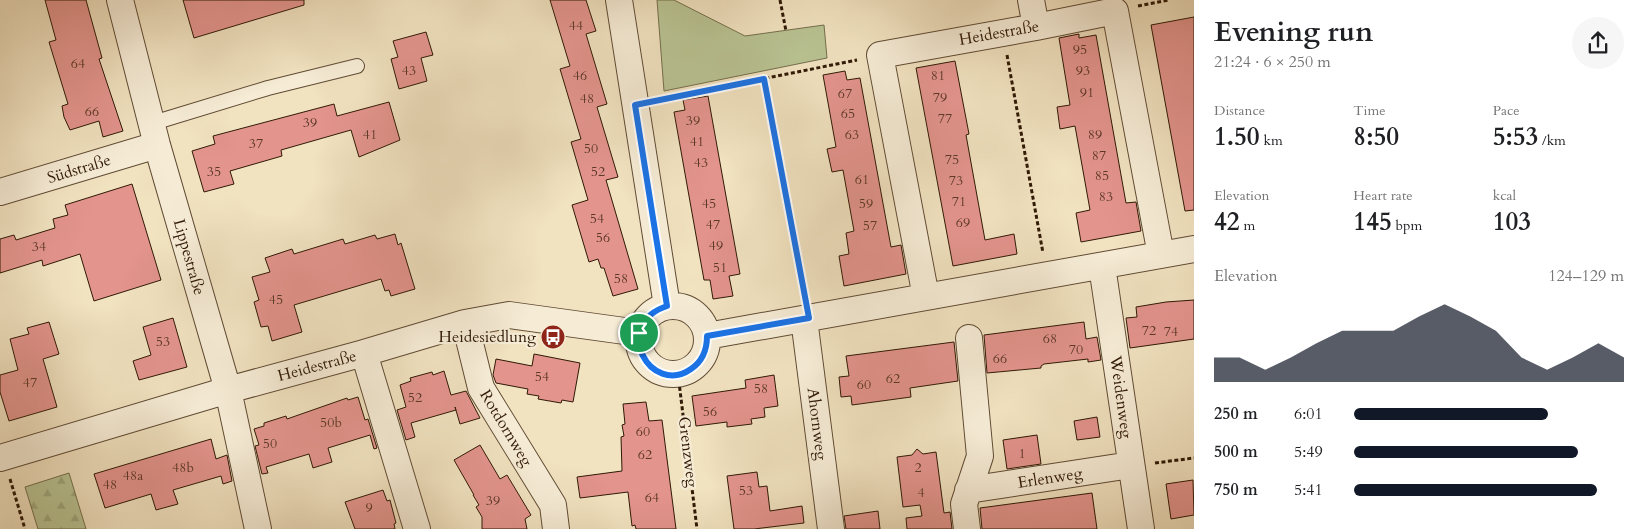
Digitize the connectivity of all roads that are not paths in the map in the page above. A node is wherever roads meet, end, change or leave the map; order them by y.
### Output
1 (120, 0) edge
2 (619, 0) edge
3 (1031, 0) edge
4 (1036, 27) junction
5 (357, 66) dead end
6 (155, 134) junction
7 (0, 192) edge
8 (1194, 249) edge
9 (1161, 255) junction
10 (1102, 266) junction
11 (926, 297) junction
12 (667, 306) junction
13 (806, 318) junction
14 (465, 323) junction
15 (639, 333) junction
16 (707, 336) junction
17 (969, 338) dead end
18 (364, 353) junction
19 (228, 390) junction
20 (1, 457) edge
21 (1131, 465) junction
22 (968, 490) junction
23 (258, 529) edge
24 (417, 529) edge
25 (556, 529) edge
26 (831, 529) edge
27 (967, 529) edge
28 (1140, 529) edge

1 - 6 street, Lippestraße
2 - 12 street
3 - 4 street
4 - 9 street, Heidestraße
4 - 11 street, Heidestraße
5 - 6 lane
6 - 7 street, Südstraße
6 - 19 street, Lippestraße
8 - 9 street
9 - 10 street
10 - 11 street
10 - 21 street, Weidenweg
11 - 13 street
12 - 15 street
12 - 16 street
13 - 16 street
13 - 26 street, Ahornweg
14 - 15 street, Heidestraße
14 - 18 street, Heidestraße
14 - 25 street, Rotdornweg
15 - 16 street
17 - 22 street
18 - 19 street, Heidestraße
18 - 24 street
19 - 20 street, Heidestraße
19 - 23 street
21 - 22 street, Erlenweg
21 - 28 street, Weidenweg
22 - 27 street

